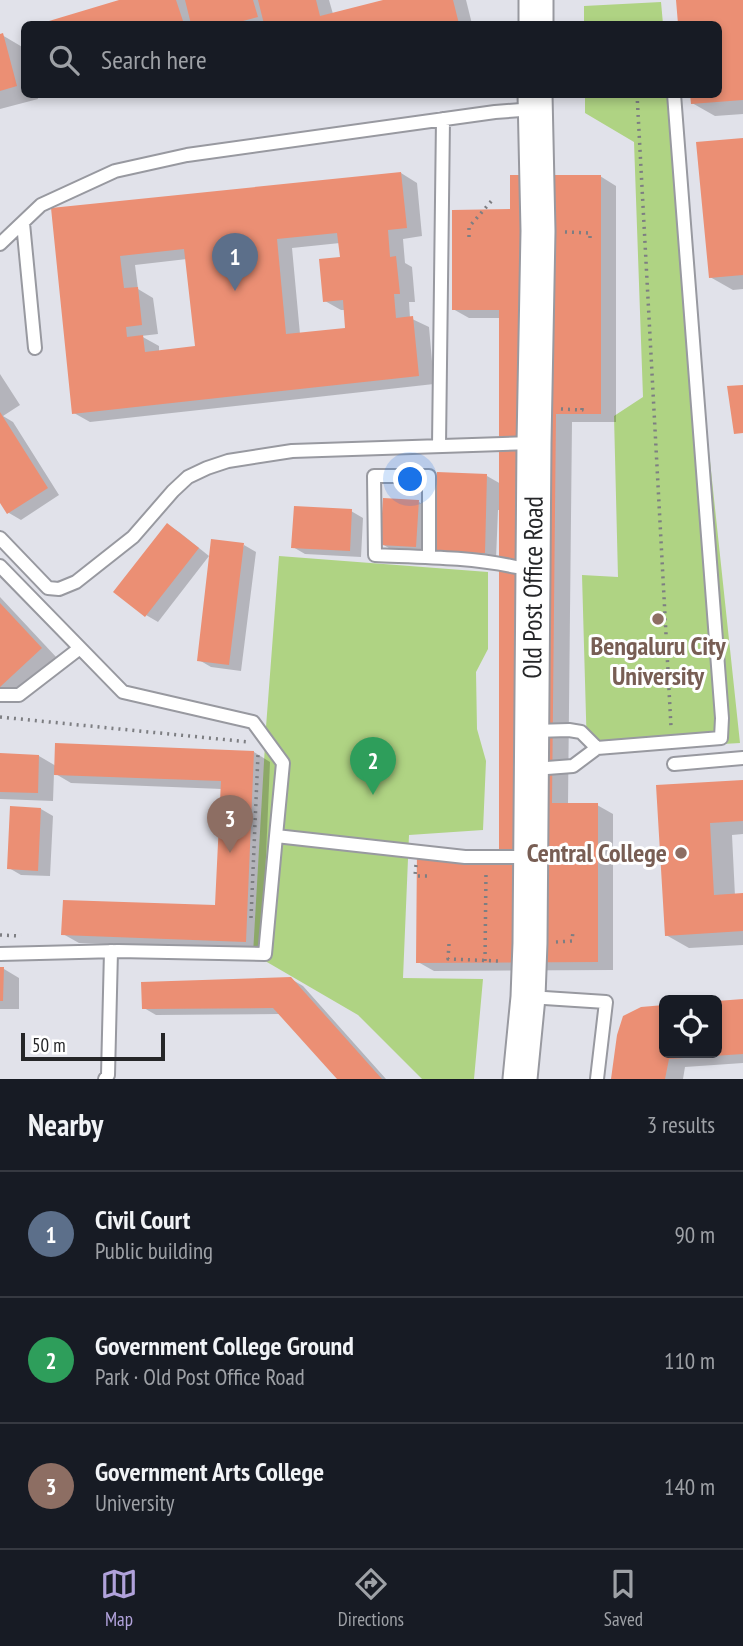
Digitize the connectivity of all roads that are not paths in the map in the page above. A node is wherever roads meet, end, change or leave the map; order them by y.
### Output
1 (517, 0) edge
2 (536, 0) edge
3 (517, 21) edge
4 (536, 21) edge
5 (674, 98) edge
6 (526, 102) edge
7 (443, 119) junction
8 (23, 223) junction
9 (0, 244) edge
10 (35, 348) dead end
11 (525, 444) junction
12 (439, 446) junction
13 (0, 538) edge
14 (429, 557) junction
15 (0, 566) edge
16 (516, 566) junction
17 (80, 648) junction
18 (0, 695) edge
19 (531, 731) junction
20 (597, 748) junction
21 (743, 758) edge
22 (674, 764) dead end
23 (530, 769) junction
24 (276, 836) junction
25 (510, 858) junction
26 (111, 951) junction
27 (0, 954) edge
28 (528, 997) junction
29 (105, 1079) edge
30 (502, 1079) edge
31 (520, 1079) edge
32 (597, 1079) edge

1 - 3 street
2 - 4 street
5 - 20 lane
6 - 7 lane
6 - 11 street, Old Post Office Road
6 - 11 street, Old Post Office Road
7 - 8 lane
7 - 12 lane
8 - 9 lane
8 - 10 lane
11 - 12 lane
11 - 16 street, Old Post Office Road
11 - 19 street, Old Post Office Road
12 - 13 lane
14 - 14 lane
14 - 16 lane
15 - 17 lane
16 - 25 street, Old Post Office Road
17 - 18 lane
17 - 24 lane
19 - 20 lane
19 - 23 street, Old Post Office Road
20 - 23 lane
21 - 22 lane
23 - 25 street, Old Post Office Road
24 - 25 lane
24 - 26 lane
25 - 28 street, Old Post Office Road
25 - 30 street, Old Post Office Road
26 - 27 lane
26 - 29 lane
28 - 31 street, Old Post Office Road
28 - 32 lane

